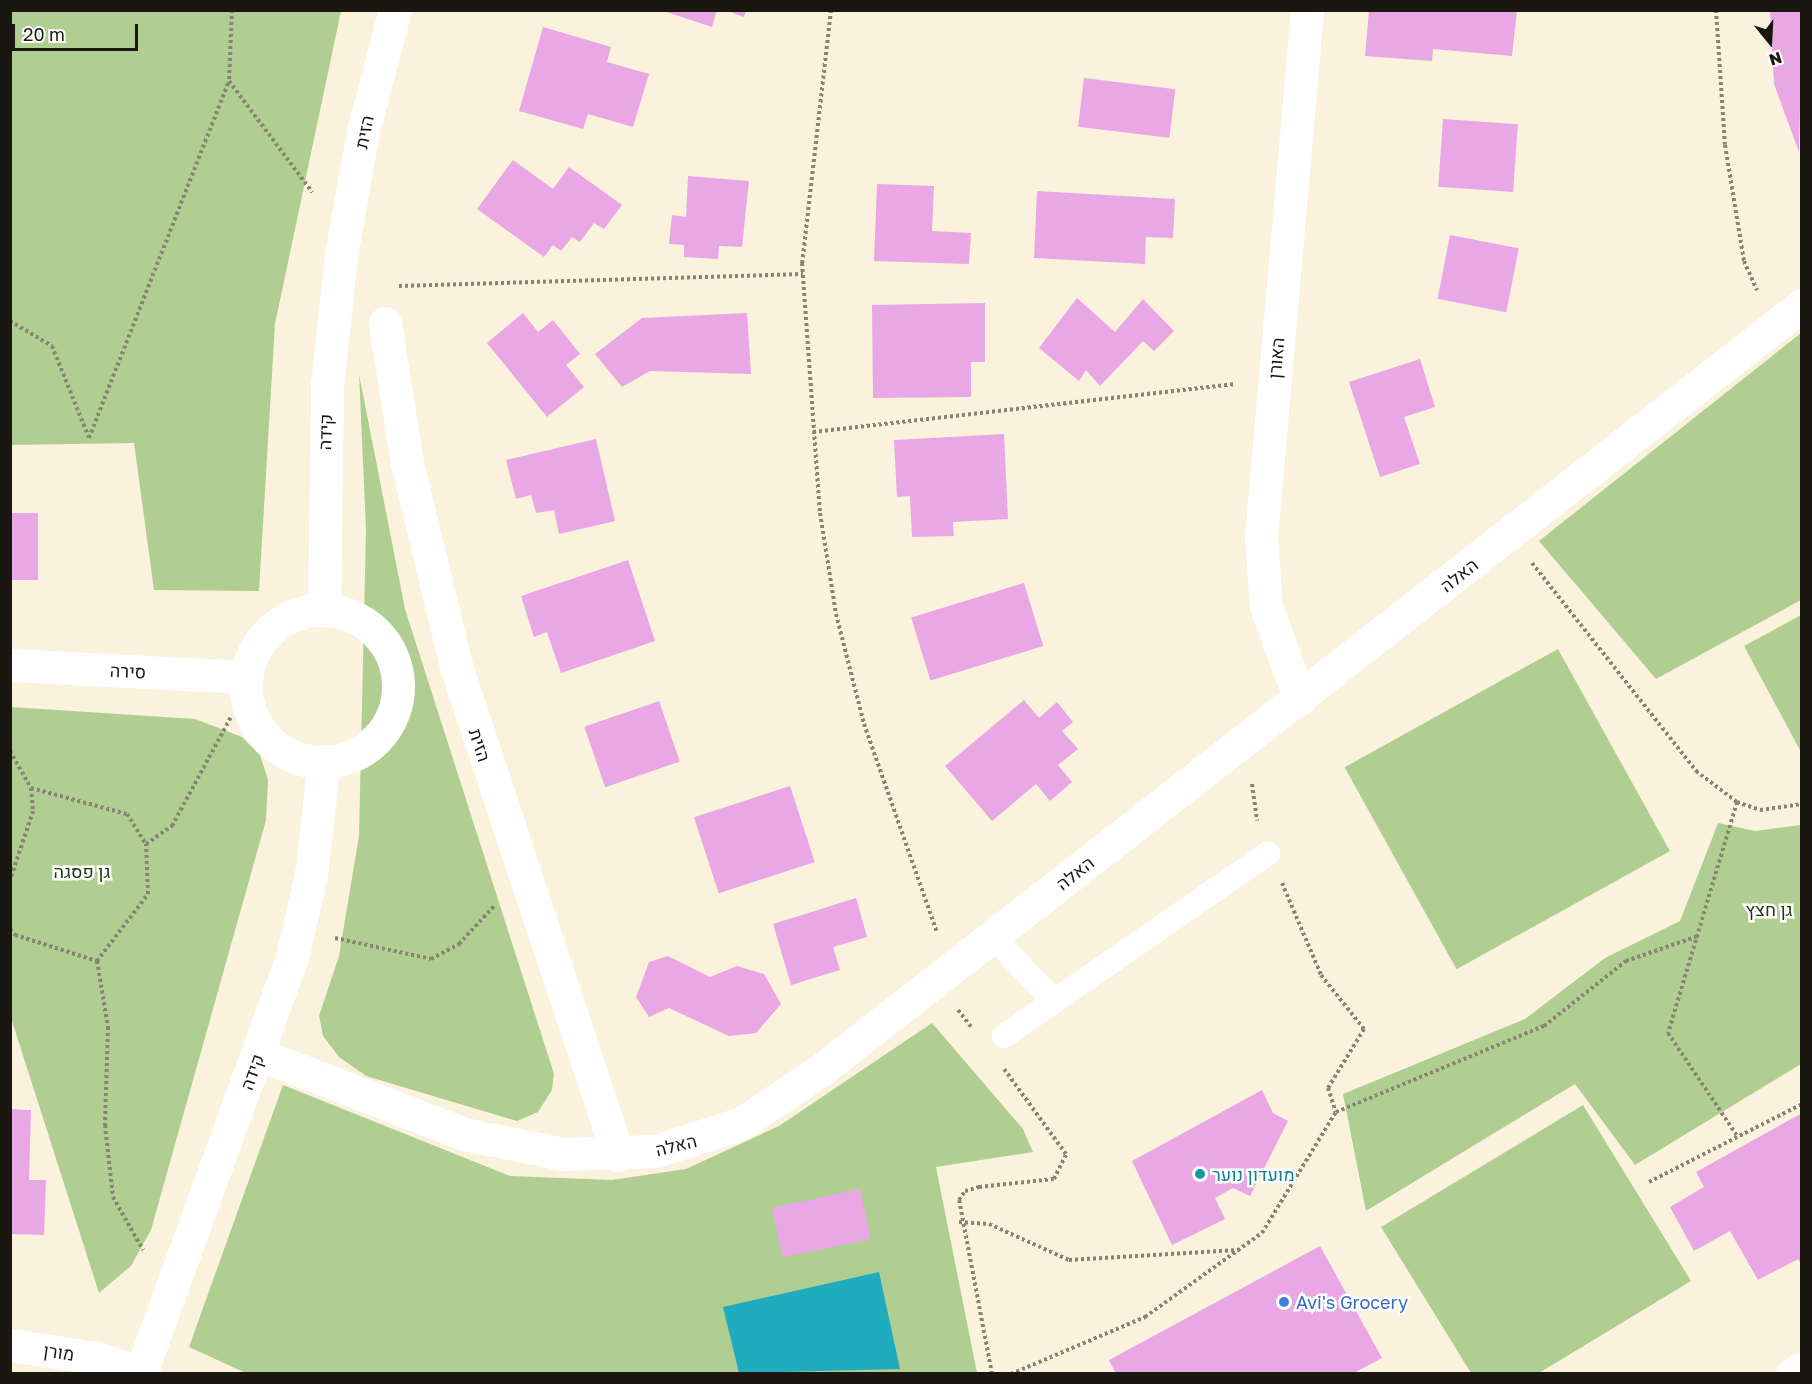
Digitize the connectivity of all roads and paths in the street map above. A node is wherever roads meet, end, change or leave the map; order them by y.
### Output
1 (232, 10) edge
2 (394, 10) edge
3 (831, 10) edge
4 (1306, 10) edge
5 (1716, 10) edge
6 (229, 81) junction
7 (343, 246) junction
8 (803, 274) junction
9 (337, 288) junction
10 (1802, 305) edge
11 (10, 321) edge
12 (385, 323) dead end
13 (1773, 329) junction
14 (1274, 379) junction
15 (813, 432) junction
16 (1510, 536) junction
17 (324, 610) junction
18 (10, 665) edge
19 (246, 684) junction
20 (1300, 699) junction
21 (1240, 746) junction
22 (10, 751) edge
23 (324, 761) junction
24 (31, 788) junction
25 (1737, 802) junction
26 (1802, 804) edge
27 (146, 844) junction
28 (1268, 853) junction
29 (523, 875) junction
30 (10, 880) edge
31 (10, 928) edge
32 (299, 928) junction
33 (1698, 936) junction
34 (993, 937) junction
35 (97, 961) junction
36 (942, 976) junction
37 (1054, 1001) junction
38 (1004, 1035) dead end
39 (979, 1037) dead end
40 (258, 1054) junction
41 (1001, 1065) dead end
42 (1802, 1104) edge
43 (1336, 1112) junction
44 (1738, 1137) junction
45 (618, 1155) junction
46 (1649, 1182) dead end
47 (959, 1222) junction
48 (1238, 1250) junction
49 (174, 1283) junction
50 (10, 1345) edge
51 (1802, 1369) edge
52 (143, 1373) edge
53 (1014, 1373) edge
54 (992, 1374) edge
55 (1792, 1374) edge

1 - 6 path
2 - 7 street, הזית
3 - 8 path
4 - 14 street, האורן
5 - 13 path
6 - 7 path
6 - 11 path
7 - 9 street, קידה
8 - 9 path
8 - 15 path
9 - 17 street, קידה
10 - 13 street, האלה
12 - 29 street, הזית
13 - 16 street, האלה
14 - 15 path
14 - 20 street, האורן
15 - 36 path
16 - 20 street, האלה
16 - 25 path
17 - 19 street
17 - 23 street
18 - 19 street, סירה
19 - 23 street
19 - 27 path
20 - 21 street, האלה
21 - 28 path
21 - 34 street, האלה
22 - 24 path
23 - 32 street, קידה
24 - 27 path
24 - 30 path
25 - 26 path
25 - 33 path
27 - 35 path
28 - 37 lane
28 - 43 path
29 - 32 path
29 - 45 street, הזית
31 - 35 path
32 - 40 street, קידה
33 - 43 path
33 - 44 path
34 - 36 street, האלה
34 - 37 lane
35 - 49 path
36 - 39 path
36 - 45 street, האלה
37 - 38 lane
40 - 45 street, האלה
40 - 49 street, קידה
41 - 47 path
42 - 44 path
43 - 48 path
44 - 46 path
47 - 48 path
47 - 54 path
48 - 53 path
49 - 52 street, קידה
50 - 52 street, מורן
51 - 55 street

